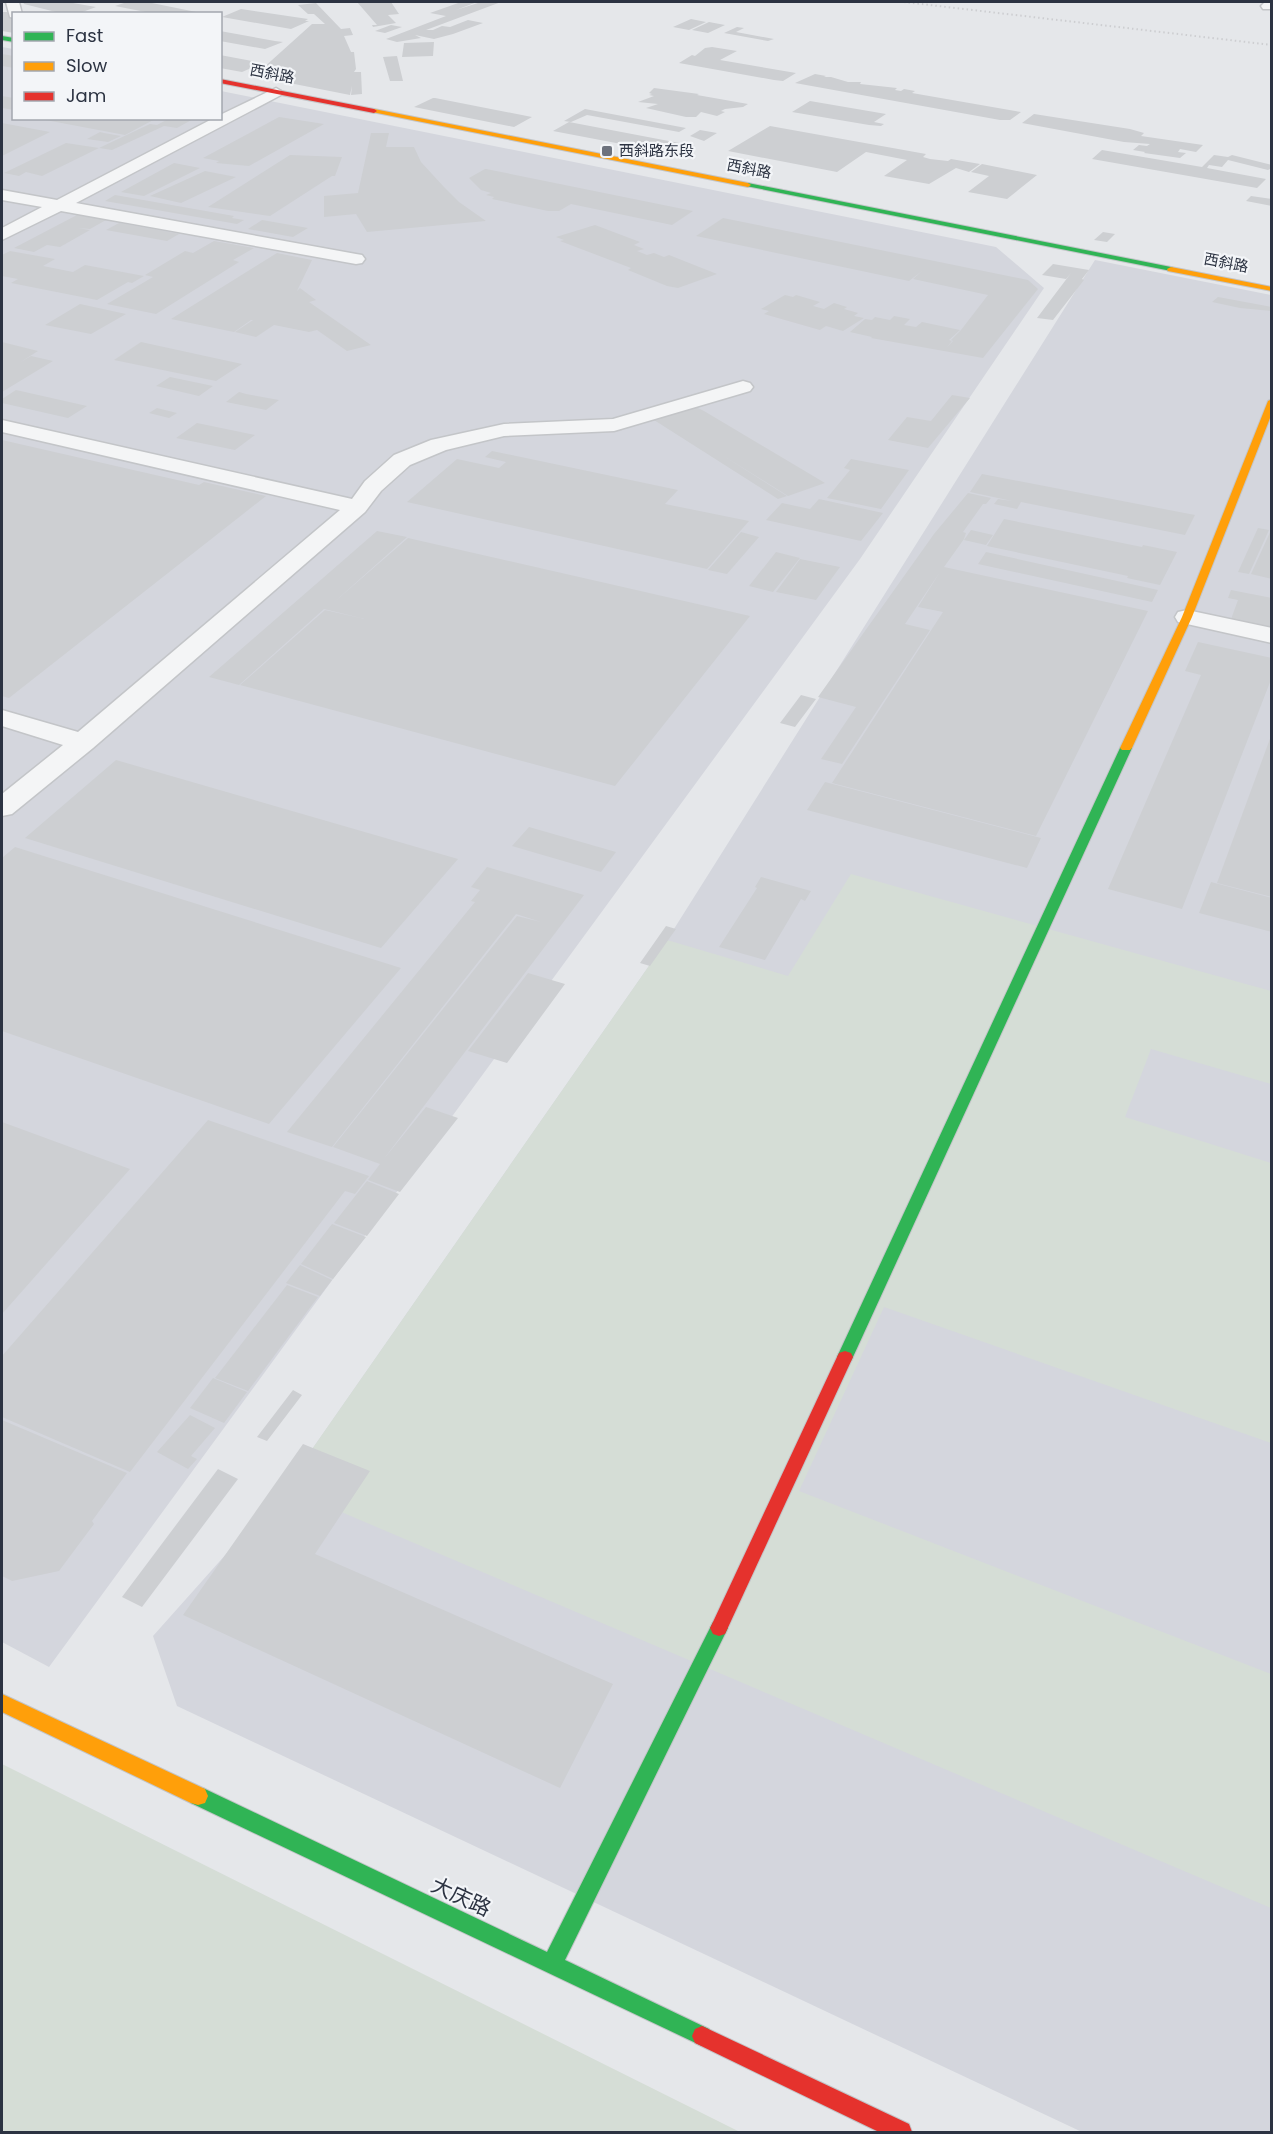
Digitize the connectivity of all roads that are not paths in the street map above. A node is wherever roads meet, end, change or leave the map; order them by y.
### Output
1 (222, 81) edge
2 (276, 92) junction
3 (2, 195) edge
4 (59, 205) junction
5 (2, 235) edge
6 (356, 259) dead end
7 (1272, 289) edge
8 (743, 387) dead end
9 (1272, 401) edge
10 (2, 426) edge
11 (357, 507) junction
12 (1186, 616) junction
13 (1272, 636) edge
14 (2, 718) edge
15 (83, 742) junction
16 (2, 807) edge
17 (2, 1703) edge
18 (552, 1964) junction
19 (901, 2133) edge

1 - 2 street, 西斜路
2 - 4 street
2 - 7 street, 西斜路
3 - 4 street
4 - 5 street
4 - 6 street
8 - 11 street
9 - 12 street
10 - 11 street
11 - 15 street
12 - 13 street
12 - 18 street
14 - 15 street
15 - 16 street
17 - 18 street, 大庆路
18 - 19 street, 大庆路

